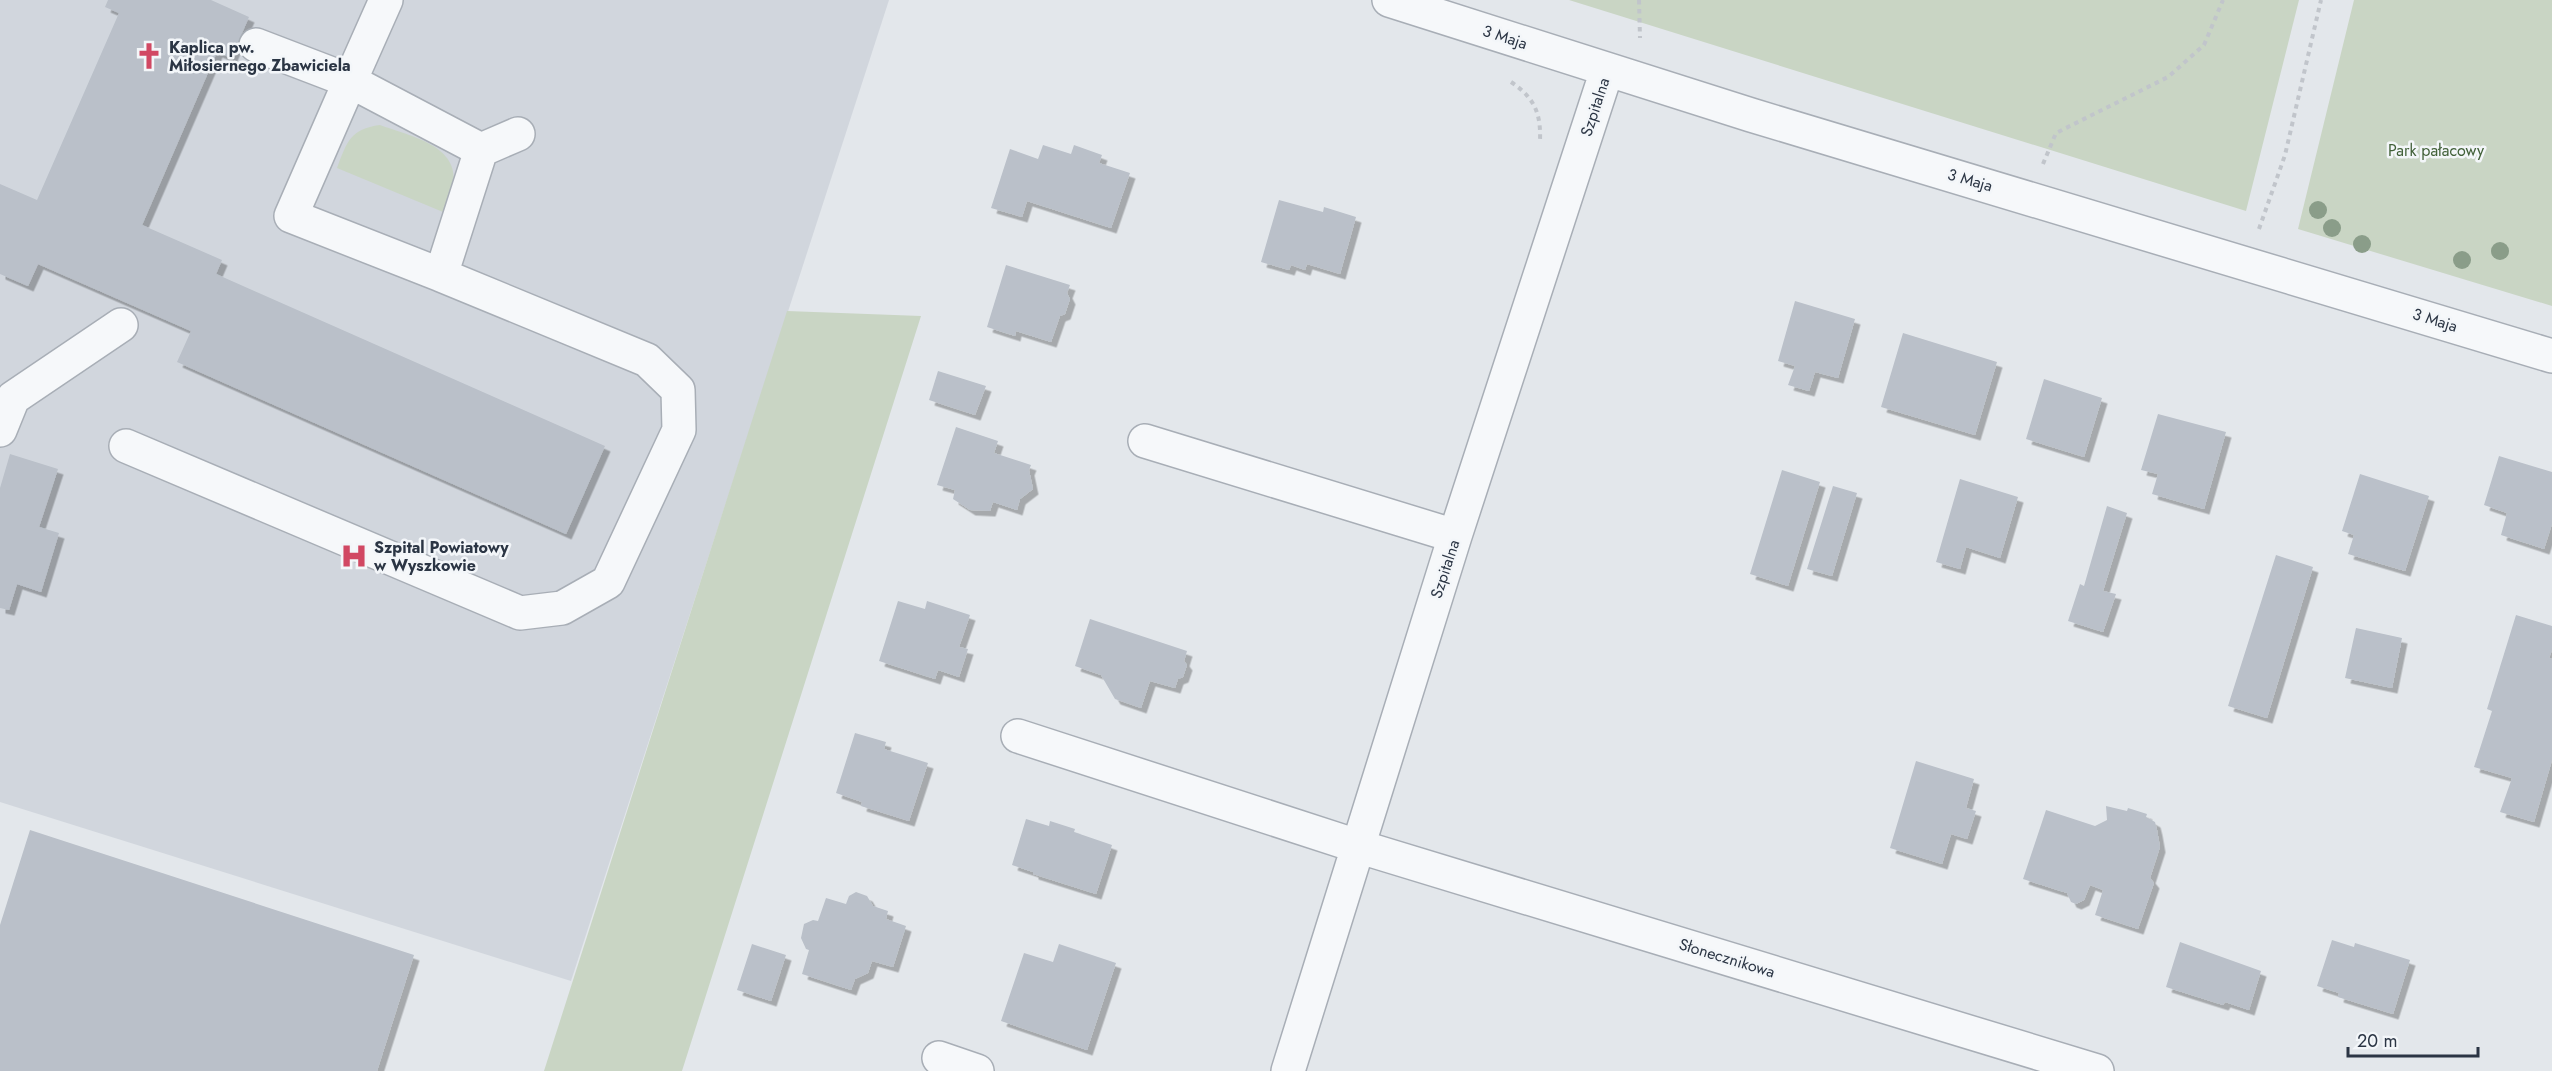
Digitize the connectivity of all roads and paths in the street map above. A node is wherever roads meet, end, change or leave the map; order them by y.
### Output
1 (386, 0) edge
2 (1389, 0) edge
3 (2223, 0) edge
4 (2321, 0) edge
5 (256, 45) dead end
6 (1607, 70) junction
7 (350, 81) junction
8 (518, 134) dead end
9 (481, 150) junction
10 (2026, 196) junction
11 (2248, 264) junction
12 (441, 275) junction
13 (121, 325) dead end
14 (2552, 356) edge
15 (0, 430) edge
16 (1145, 441) dead end
17 (126, 446) dead end
18 (1455, 536) junction
19 (1018, 736) dead end
20 (1357, 846) junction
21 (939, 1058) dead end
22 (977, 1071) edge
23 (1288, 1071) edge
24 (2097, 1071) edge

1 - 7 street
2 - 6 street, 3 Maja
3 - 10 path
4 - 11 path
5 - 7 street
6 - 10 street, 3 Maja
6 - 18 street, Szpitalna
7 - 9 street
7 - 12 street
8 - 9 street
9 - 12 street
10 - 11 street, 3 Maja
11 - 14 street, 3 Maja
12 - 17 street
13 - 15 street
16 - 18 street
18 - 20 street, Szpitalna
19 - 20 street, Słonecznikowa
20 - 23 street, Szpitalna
20 - 24 street, Słonecznikowa
21 - 22 street

